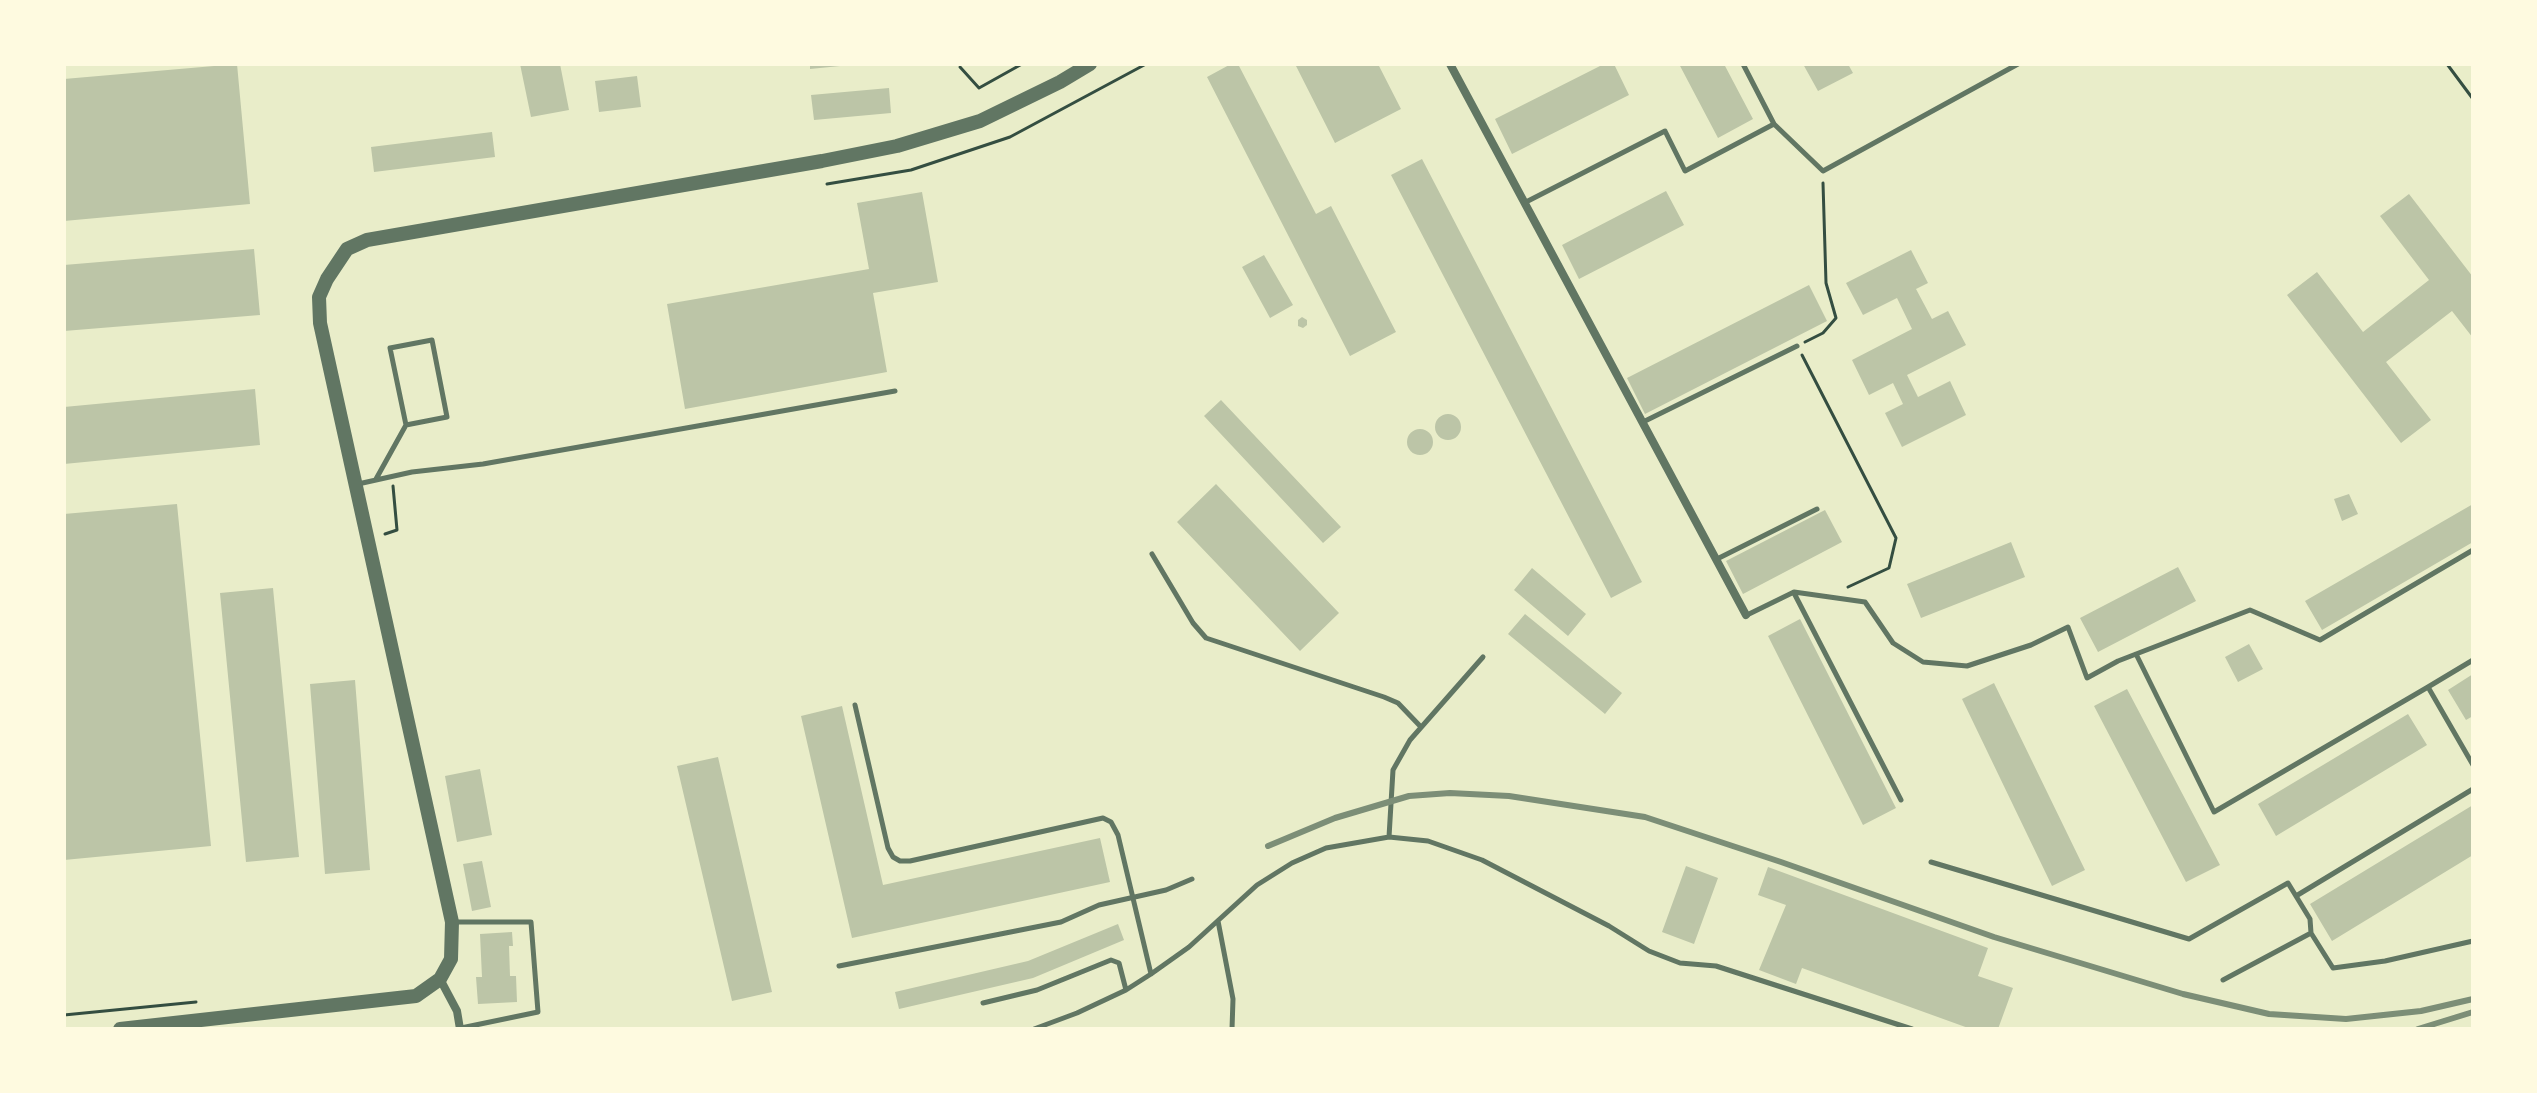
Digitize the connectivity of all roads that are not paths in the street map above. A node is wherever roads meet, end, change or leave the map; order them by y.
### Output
1 (1090, 64) edge
2 (1450, 64) edge
3 (1743, 64) edge
4 (2018, 64) edge
5 (1774, 124) junction
6 (1524, 203) junction
7 (1797, 346) road end
8 (895, 391) dead end
9 (1642, 423) junction
10 (406, 425) junction
11 (376, 480) junction
12 (357, 484) junction
13 (1817, 509) dead end
14 (2473, 550) edge
15 (1152, 554) dead end
16 (1716, 560) junction
17 (1794, 592) junction
18 (1746, 615) joint
19 (2136, 654) junction
20 (1483, 657) dead end
21 (2473, 660) edge
22 (2428, 687) junction
23 (855, 705) dead end
24 (1421, 727) junction
25 (2473, 765) edge
26 (2473, 789) edge
27 (1901, 800) dead end
28 (1389, 837) junction
29 (1931, 862) dead end
30 (1192, 879) dead end
31 (2296, 896) junction
32 (1133, 898) junction
33 (1218, 920) junction
34 (452, 922) junction
35 (2311, 933) junction
36 (2473, 941) edge
37 (839, 966) dead end
38 (1151, 974) junction
39 (440, 979) junction
40 (2223, 980) dead end
41 (1126, 990) junction
42 (983, 1003) dead end
43 (460, 1028) edge
44 (120, 1029) edge
45 (1034, 1029) edge
46 (1232, 1029) edge
47 (1912, 1029) edge

1 - 12 street
2 - 6 street
3 - 5 lane
4 - 5 lane
5 - 6 lane
6 - 9 street
7 - 9 lane
8 - 11 lane
9 - 16 street
10 - 10 lane
10 - 11 lane
11 - 12 lane
12 - 34 street
13 - 16 lane
14 - 19 lane
15 - 24 lane
16 - 18 street
17 - 18 lane
17 - 19 lane
17 - 27 lane
19 - 22 lane
20 - 24 lane
21 - 22 lane
22 - 25 lane
23 - 32 lane
24 - 28 lane
26 - 31 lane
28 - 33 lane
28 - 47 lane
29 - 31 lane
30 - 32 lane
31 - 35 lane
32 - 37 lane
32 - 38 lane
33 - 38 lane
33 - 46 lane
34 - 39 street
34 - 43 lane
35 - 36 lane
35 - 40 lane
38 - 41 lane
39 - 43 street
39 - 44 street
41 - 42 lane
41 - 45 lane

